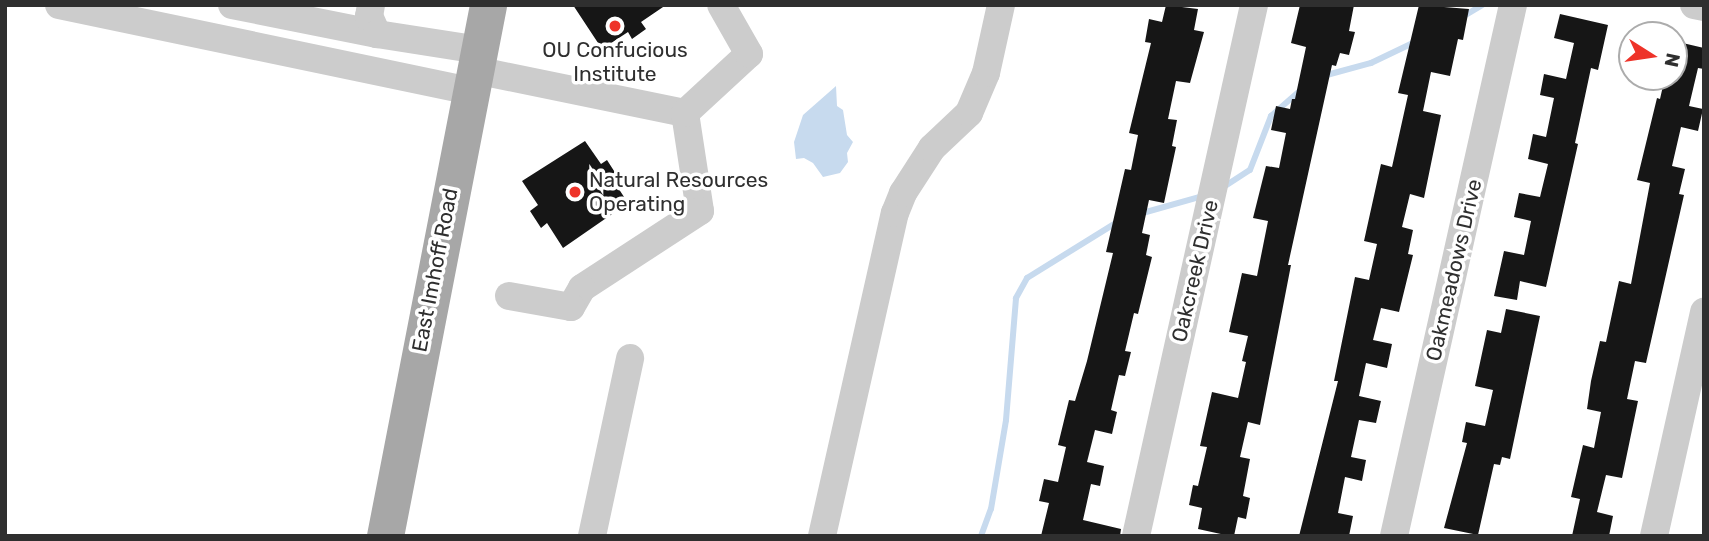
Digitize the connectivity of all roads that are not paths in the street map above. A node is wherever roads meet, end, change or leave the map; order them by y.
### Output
1 (59, 5) edge
2 (232, 5) edge
3 (371, 5) edge
4 (488, 5) edge
5 (721, 5) edge
6 (1001, 5) edge
7 (1254, 5) edge
8 (1513, 5) edge
9 (1695, 5) edge
10 (1704, 7) edge
11 (110, 10) edge
12 (377, 34) junction
13 (475, 70) junction
14 (685, 113) junction
15 (509, 296) dead end
16 (1704, 312) edge
17 (630, 358) dead end
18 (385, 536) edge
19 (592, 536) edge
20 (822, 536) edge
21 (1136, 536) edge
22 (1394, 536) edge
23 (1654, 536) edge

1 - 11 street
2 - 12 street
3 - 12 street
4 - 13 main road, East Imhoff Road
5 - 14 street
6 - 20 street
7 - 21 street, Oakcreek Drive
8 - 22 street, Oakmeadows Drive
9 - 10 street
11 - 13 street
12 - 13 street
13 - 14 street
13 - 18 main road, East Imhoff Road
14 - 15 street
16 - 23 street
17 - 19 street

